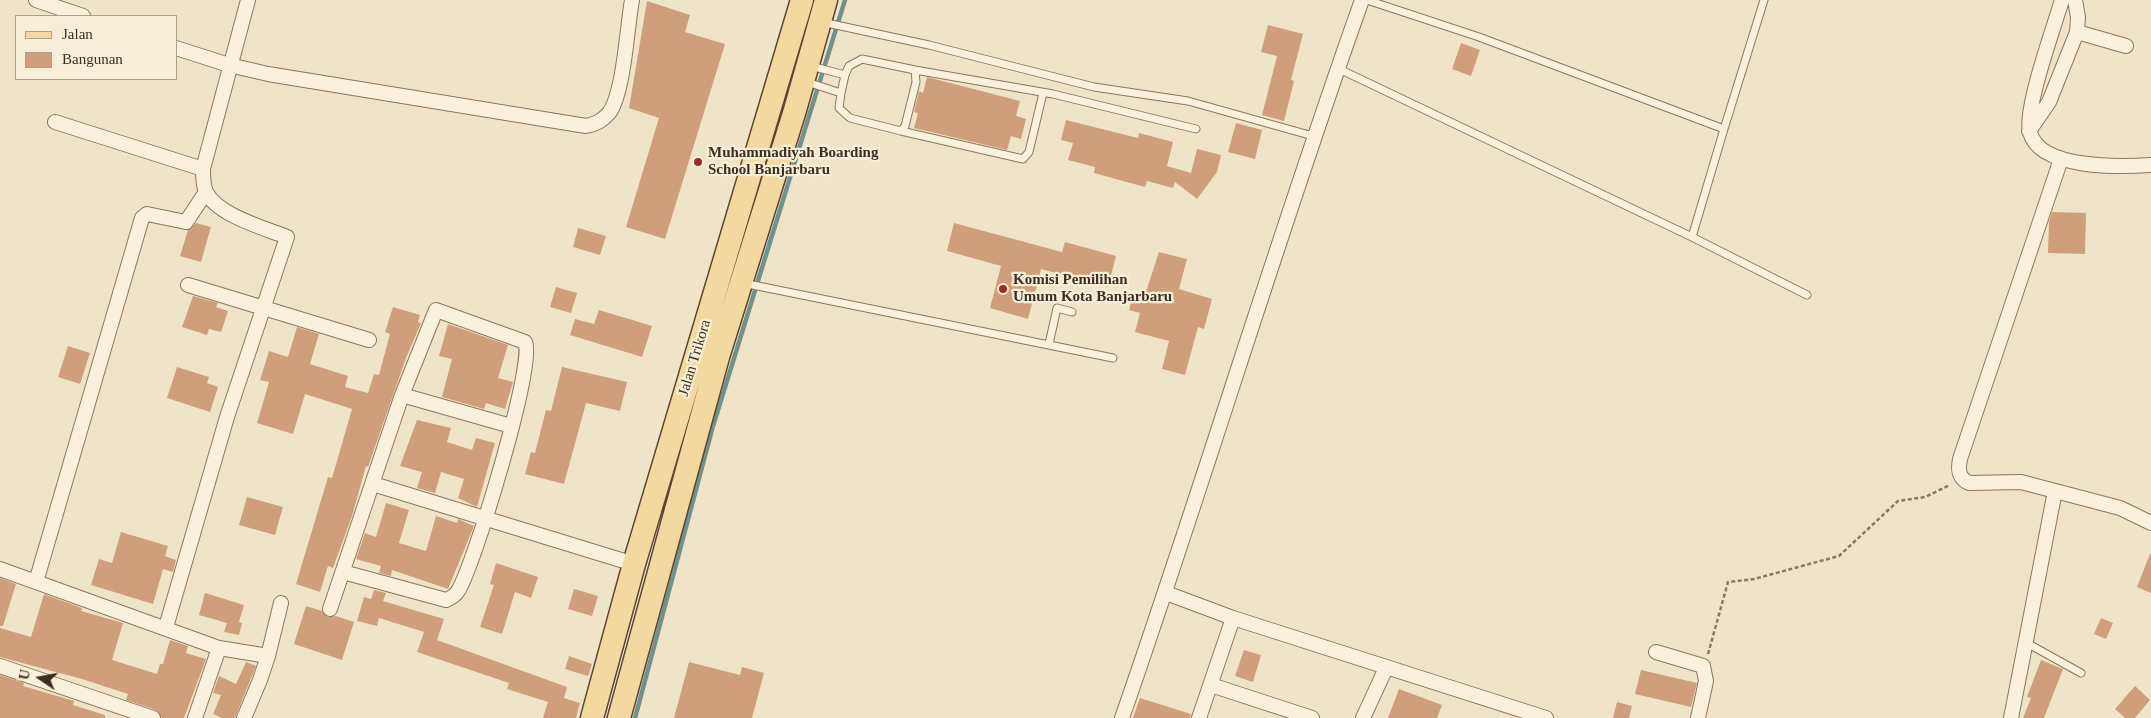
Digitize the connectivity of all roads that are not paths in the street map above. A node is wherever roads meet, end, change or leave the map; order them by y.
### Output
1 (36, 0) edge
2 (248, 0) edge
3 (632, 0) edge
4 (802, 0) edge
5 (826, 0) edge
6 (1362, 0) edge
7 (1367, 0) edge
8 (1764, 0) edge
9 (2062, 0) edge
10 (2075, 0) edge
11 (80, 15) edge
12 (820, 22) junction
13 (2077, 32) junction
14 (2126, 46) dead end
15 (178, 49) edge
16 (229, 66) junction
17 (1338, 68) junction
18 (915, 70) junction
19 (806, 73) junction
20 (845, 75) junction
21 (841, 93) junction
22 (1043, 93) junction
23 (55, 122) dead end
24 (1196, 129) dead end
25 (1724, 129) junction
26 (901, 130) junction
27 (2029, 131) junction
28 (1314, 136) junction
29 (2061, 159) junction
30 (2151, 165) edge
31 (203, 169) junction
32 (206, 192) junction
33 (1692, 237) junction
34 (749, 284) junction
35 (188, 285) dead end
36 (1807, 295) dead end
37 (263, 310) junction
38 (1072, 312) dead end
39 (369, 340) dead end
40 (1049, 344) junction
41 (1113, 358) dead end
42 (402, 395) junction
43 (511, 426) junction
44 (373, 484) junction
45 (2055, 491) junction
46 (486, 519) junction
47 (2151, 523) edge
48 (634, 564) junction
49 (0, 569) edge
50 (343, 572) junction
51 (36, 582) junction
52 (1166, 593) junction
53 (281, 603) dead end
54 (330, 609) dead end
55 (1234, 618) junction
56 (166, 627) junction
57 (2025, 642) junction
58 (219, 648) junction
59 (1656, 652) dead end
60 (268, 656) junction
61 (0, 666) edge
62 (1386, 668) junction
63 (2081, 672) dead end
64 (1210, 685) junction
65 (154, 718) edge
66 (195, 718) edge
67 (244, 718) edge
68 (592, 718) edge
69 (619, 718) edge
70 (1122, 718) edge
71 (1199, 718) edge
72 (1312, 718) edge
73 (1363, 718) edge
74 (1546, 718) edge
75 (1698, 718) edge
76 (2011, 718) edge

1 - 11 street
2 - 16 street
3 - 16 street
4 - 48 main road, Jalan Trikora
5 - 12 main road, Jalan Trikora
6 - 17 street
7 - 25 lane
8 - 25 lane
9 - 27 street
10 - 13 street
12 - 19 main road, Jalan Trikora
12 - 28 lane
13 - 14 street
13 - 27 street
15 - 16 street
16 - 31 street
17 - 28 street
17 - 33 lane
18 - 20 lane
18 - 22 lane
18 - 26 lane
19 - 20 lane
19 - 21 lane
19 - 34 main road, Jalan Trikora
20 - 21 lane
21 - 26 lane
22 - 24 lane
22 - 26 lane
23 - 31 street
25 - 33 lane
27 - 29 street
28 - 52 street
29 - 30 street
29 - 45 street
31 - 32 street
32 - 37 street
32 - 51 street
33 - 36 lane
34 - 40 lane
34 - 69 main road, Jalan Trikora
35 - 37 street
37 - 39 street
37 - 56 street
38 - 40 lane
40 - 41 lane
42 - 43 street
42 - 43 street
42 - 44 street
43 - 46 street
44 - 46 street
44 - 50 street
45 - 47 street
45 - 57 street
46 - 48 street
46 - 50 street
48 - 68 main road, Jalan Trikora
49 - 51 street
50 - 54 street
51 - 56 street
52 - 55 street
52 - 70 street
53 - 60 street
55 - 62 street
55 - 64 street
56 - 58 street
57 - 63 lane
57 - 76 street
58 - 60 street
58 - 66 street
59 - 75 street
60 - 67 street
61 - 65 street
62 - 73 street
62 - 74 street
64 - 71 street
64 - 72 street

